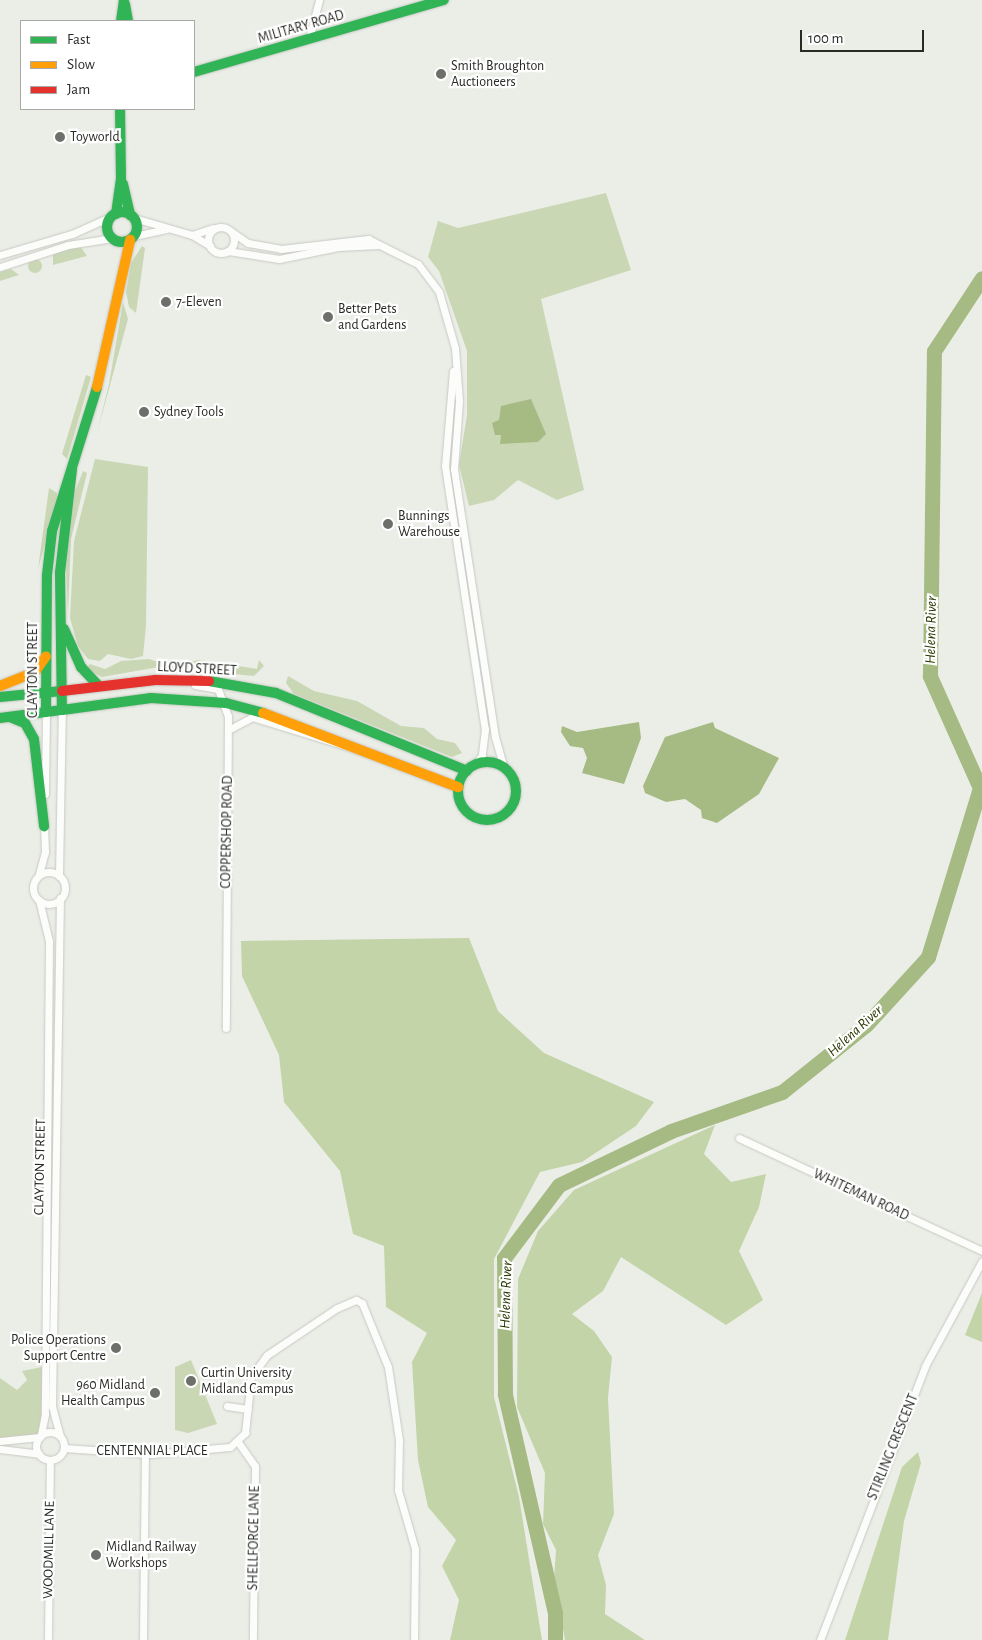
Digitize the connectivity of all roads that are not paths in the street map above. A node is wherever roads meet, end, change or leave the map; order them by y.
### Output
1 (124, 0) edge
2 (319, 0) edge
3 (444, 0) edge
4 (121, 20) edge
5 (128, 20) edge
6 (309, 39) junction
7 (195, 72) edge
8 (125, 110) edge
9 (121, 179) junction
10 (114, 215) junction
11 (132, 216) junction
12 (216, 228) junction
13 (166, 229) junction
14 (232, 232) junction
15 (192, 235) junction
16 (132, 238) junction
17 (114, 240) junction
18 (386, 245) junction
19 (210, 246) junction
20 (228, 251) junction
21 (0, 255) edge
22 (0, 267) edge
23 (121, 267) junction
24 (455, 348) junction
25 (72, 469) junction
26 (61, 621) junction
27 (46, 656) junction
28 (168, 680) junction
29 (98, 685) junction
30 (0, 686) edge
31 (62, 691) junction
32 (46, 692) junction
33 (0, 697) edge
34 (226, 703) junction
35 (62, 710) junction
36 (46, 712) junction
37 (5, 718) edge
38 (228, 730) junction
39 (361, 749) junction
40 (471, 768) junction
41 (504, 768) junction
42 (458, 787) junction
43 (44, 826) junction
44 (39, 874) junction
45 (59, 876) junction
46 (60, 898) junction
47 (38, 900) junction
48 (226, 1028) dead end
49 (740, 1138) dead end
50 (982, 1251) edge
51 (982, 1261) edge
52 (227, 1406) dead end
53 (248, 1409) junction
54 (41, 1436) junction
55 (60, 1436) junction
56 (0, 1440) edge
57 (238, 1442) junction
58 (64, 1448) junction
59 (0, 1449) edge
60 (39, 1454) junction
61 (145, 1454) junction
62 (50, 1460) junction
63 (48, 1640) edge
64 (143, 1640) edge
65 (253, 1640) edge
66 (414, 1640) edge
67 (820, 1640) edge

1 - 4 main road
1 - 5 main road
2 - 6 street
3 - 6 main road, MILITARY ROAD
6 - 7 main road, MILITARY ROAD
8 - 9 main road
9 - 10 main road
9 - 11 main road
10 - 11 main road
10 - 17 main road, CLAYTON STREET
10 - 21 street
11 - 13 street
11 - 16 main road, CLAYTON STREET
12 - 14 street
12 - 15 street
12 - 19 street
13 - 15 street
13 - 16 street
14 - 18 street
14 - 20 street
15 - 19 street
16 - 17 main road
16 - 23 main road, CLAYTON STREET
17 - 22 street
17 - 23 main road, CLAYTON STREET
18 - 20 street
18 - 24 street
19 - 20 street
23 - 25 main road, CLAYTON STREET
24 - 40 street
24 - 41 street
25 - 26 main road, CLAYTON STREET
25 - 27 main road, CLAYTON STREET
26 - 29 main road
26 - 31 main road, CLAYTON STREET
27 - 30 main road
27 - 32 main road, CLAYTON STREET
28 - 29 main road, LLOYD STREET
28 - 34 street
28 - 40 main road, LLOYD STREET
29 - 31 main road, LLOYD STREET
31 - 32 main road, LLOYD STREET
31 - 35 main road, CLAYTON STREET
32 - 33 main road, LLOYD STREET
32 - 36 main road, CLAYTON STREET
34 - 35 main road
34 - 38 street, COPPERSHOP ROAD
34 - 39 main road
35 - 36 main road
35 - 45 street, CLAYTON STREET
36 - 37 main road
36 - 43 street, CLAYTON STREET
37 - 43 main road
38 - 39 street
38 - 48 street, COPPERSHOP ROAD
39 - 42 main road
40 - 41 main road
40 - 42 main road
41 - 42 main road
43 - 44 street, CLAYTON STREET
44 - 45 street
44 - 47 street
45 - 46 street
46 - 47 street
46 - 55 street, CLAYTON STREET
47 - 54 street, CLAYTON STREET
49 - 50 street, WHITEMAN ROAD
51 - 67 street, STIRLING CRESCENT
52 - 53 street
53 - 57 street
53 - 66 street
54 - 55 street
54 - 56 street
54 - 60 street, CLAYTON STREET
55 - 58 street, CLAYTON STREET
57 - 61 street, CENTENNIAL PLACE
57 - 65 street, SHELLFORGE LANE
58 - 61 street, CENTENNIAL PLACE
58 - 62 street
59 - 60 street
60 - 62 street
61 - 64 street
62 - 63 street, WOODMILL LANE

